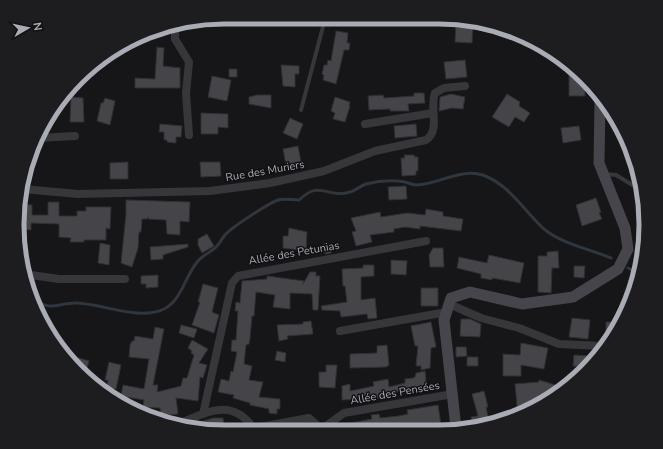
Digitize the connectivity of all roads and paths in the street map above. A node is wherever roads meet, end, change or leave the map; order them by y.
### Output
1 (324, 24) edge
2 (175, 30) edge
3 (465, 86) dead end
4 (600, 105) edge
5 (301, 110) dead end
6 (433, 113) junction
7 (365, 124) dead end
8 (189, 135) dead end
9 (75, 136) dead end
10 (44, 138) edge
11 (602, 173) junction
12 (635, 187) edge
13 (27, 189) edge
14 (426, 241) dead end
15 (31, 275) edge
16 (125, 279) dead end
17 (448, 308) junction
18 (340, 331) dead end
19 (599, 346) edge
20 (452, 394) junction
21 (203, 414) junction
22 (186, 421) edge
23 (456, 424) edge
24 (250, 425) edge
25 (274, 425) edge
26 (317, 425) edge
27 (327, 425) edge

1 - 5 lane
2 - 8 street
3 - 6 street, Rue des Muriers
4 - 11 main road
6 - 7 street
6 - 13 street, Rue des Muriers
9 - 10 street
11 - 12 lane
11 - 17 main road
14 - 21 street, Allée des Petunias
15 - 16 street
17 - 18 street
17 - 19 street
17 - 20 main road
20 - 23 main road
20 - 27 street, Allée des Pensées
21 - 22 street
21 - 24 street
25 - 26 street, Allée des Pensées

